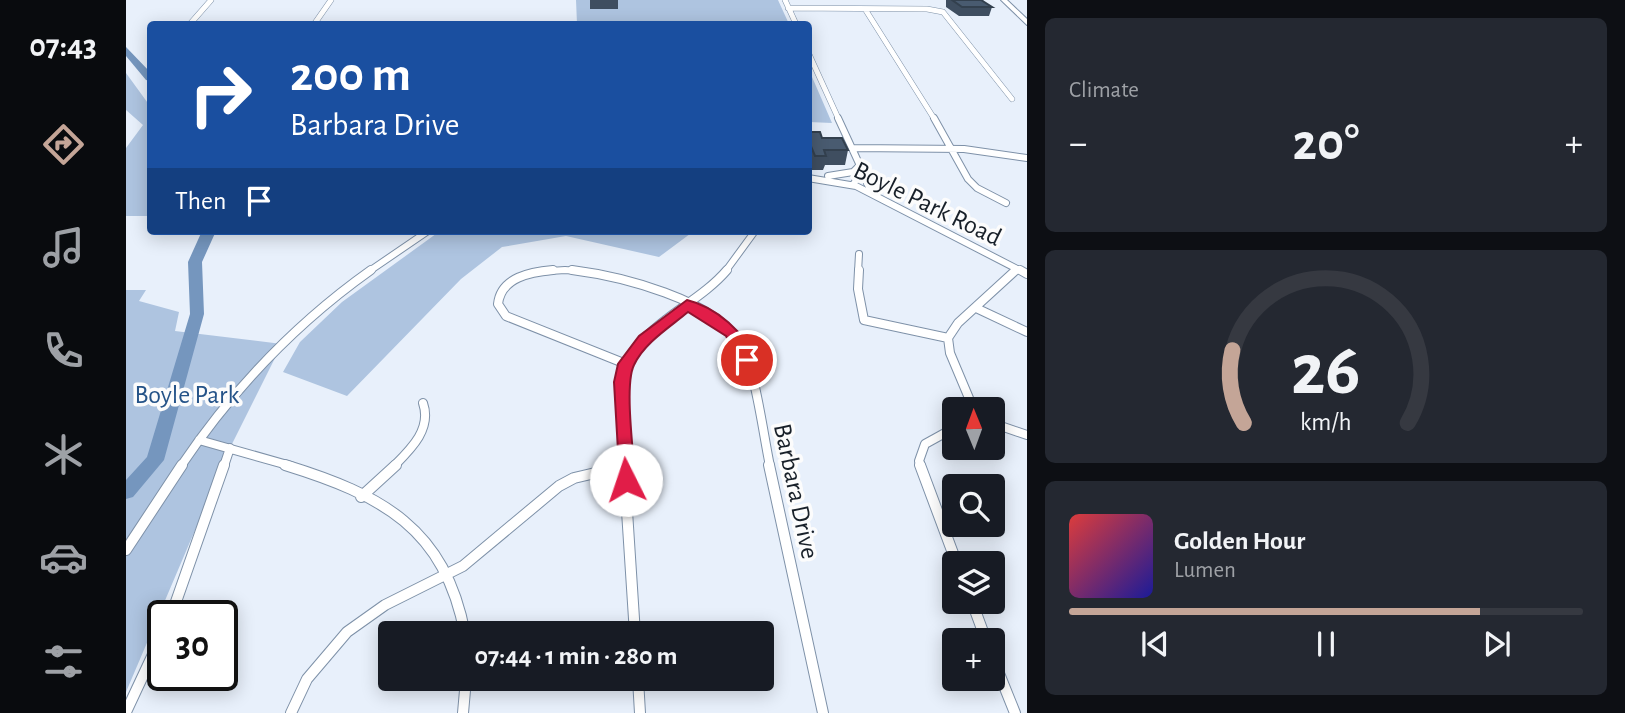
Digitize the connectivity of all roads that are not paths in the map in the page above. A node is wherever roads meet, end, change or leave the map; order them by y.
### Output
1 (211, 0) edge
2 (331, 0) edge
3 (785, 0) edge
4 (1004, 0) edge
5 (1014, 0) edge
6 (788, 8) junction
7 (865, 9) junction
8 (1027, 12) edge
9 (193, 21) edge
10 (317, 21) edge
11 (794, 21) edge
12 (1027, 23) edge
13 (812, 61) edge
14 (1012, 99) dead end
15 (853, 148) junction
16 (953, 149) junction
17 (1027, 158) edge
18 (861, 168) junction
19 (812, 178) edge
20 (812, 178) edge
21 (853, 185) junction
22 (878, 198) junction
23 (1006, 203) dead end
24 (422, 235) edge
25 (752, 235) edge
26 (859, 254) dead end
27 (1016, 270) junction
28 (1027, 274) edge
29 (687, 304) junction
30 (976, 308) junction
31 (1027, 332) edge
32 (948, 338) junction
33 (626, 364) junction
34 (969, 397) edge
35 (423, 403) dead end
36 (1005, 427) edge
37 (942, 435) edge
38 (1027, 435) edge
39 (199, 440) junction
40 (230, 448) junction
41 (625, 466) junction
42 (361, 497) junction
43 (126, 550) edge
44 (952, 551) edge
45 (448, 573) junction
46 (177, 600) edge
47 (463, 621) edge
48 (634, 621) edge
49 (147, 667) edge
50 (1005, 688) edge
51 (465, 691) edge
52 (639, 691) edge
53 (126, 712) edge
54 (291, 713) edge
55 (463, 713) edge
56 (640, 713) edge
57 (823, 713) edge
58 (1015, 713) edge

1 - 9 street
2 - 10 street
3 - 6 street
4 - 12 main road
5 - 8 main road
6 - 7 street
6 - 11 street
7 - 14 street
7 - 16 street
13 - 15 street
15 - 16 street
15 - 18 street
16 - 17 street
16 - 23 street
18 - 19 street
18 - 21 street
18 - 22 street
20 - 21 street, Boyle Park Road
21 - 22 street, Boyle Park Road
22 - 27 street, Boyle Park Road
24 - 39 street
25 - 29 street
26 - 32 street
27 - 28 street, Boyle Park Road
27 - 30 street
29 - 33 street
29 - 33 street, Barbara Drive
29 - 57 street, Barbara Drive
30 - 31 street
30 - 32 street
32 - 34 street
33 - 41 street
35 - 42 street
36 - 38 street
37 - 44 street
39 - 40 street
39 - 43 street
40 - 42 street
40 - 46 street
41 - 45 street
41 - 48 street
42 - 45 street
45 - 47 street
45 - 54 street
49 - 53 street
50 - 58 street
51 - 55 street
52 - 56 street

